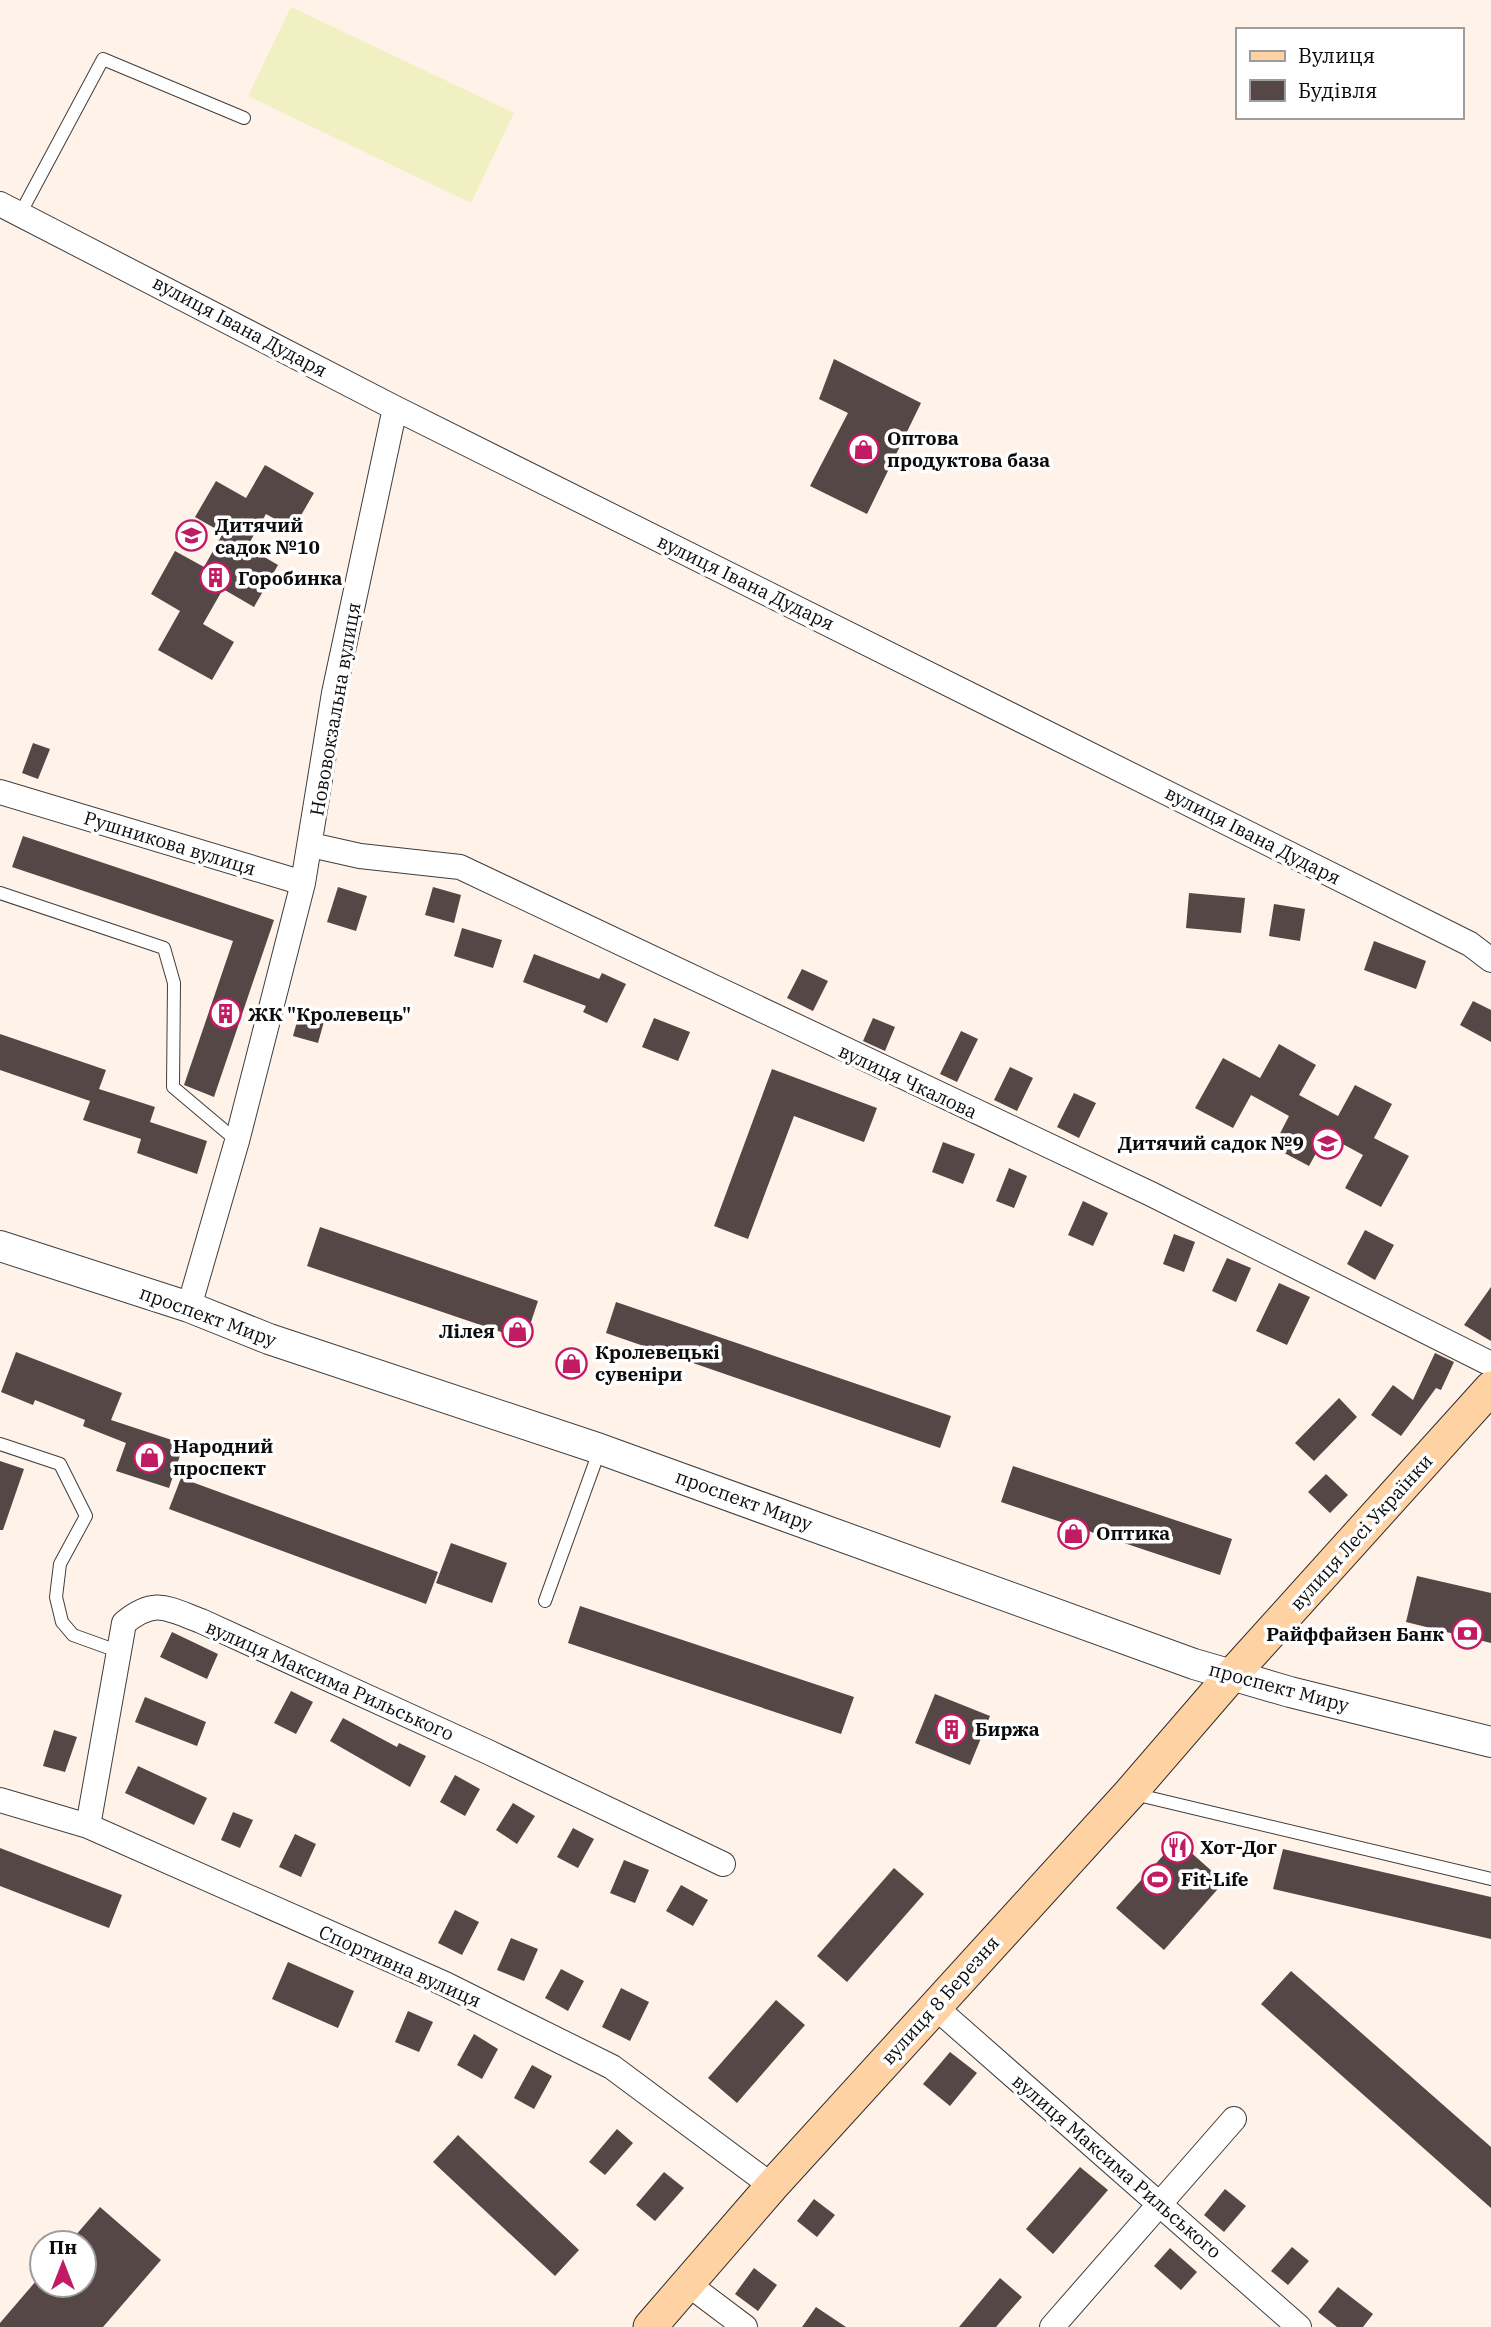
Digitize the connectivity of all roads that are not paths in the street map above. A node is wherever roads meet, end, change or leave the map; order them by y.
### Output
1 (244, 118) dead end
2 (10, 209) edge
3 (396, 408) junction
4 (0, 792) edge
5 (311, 845) junction
6 (303, 883) junction
7 (0, 893) edge
8 (1491, 960) edge
9 (237, 1141) junction
10 (0, 1246) edge
11 (189, 1307) junction
12 (1491, 1364) edge
13 (1491, 1388) edge
14 (0, 1444) edge
15 (600, 1449) junction
16 (545, 1601) dead end
17 (120, 1652) junction
18 (1231, 1676) junction
19 (1491, 1742) edge
20 (1130, 1793) junction
21 (0, 1800) edge
22 (88, 1826) junction
23 (723, 1864) dead end
24 (1491, 1879) edge
25 (934, 2006) junction
26 (1234, 2119) dead end
27 (772, 2186) junction
28 (1160, 2205) junction
29 (688, 2284) junction
30 (650, 2327) edge
31 (745, 2327) edge
32 (1052, 2327) edge
33 (1299, 2327) edge

1 - 2 lane
2 - 3 street, вулиця Івана Дударя
3 - 5 street, Нововокзальна вулиця
3 - 8 street, вулиця Івана Дударя
4 - 6 street, Рушникова вулиця
5 - 6 street
5 - 12 street, вулиця Чкалова
6 - 9 street
7 - 9 lane
9 - 11 street
10 - 11 street, проспект Миру
11 - 15 street, проспект Миру
13 - 18 main road, вулиця Лесі Українки
14 - 17 lane
15 - 16 lane
15 - 18 street, проспект Миру
17 - 22 street, вулиця Максима Рильського
17 - 23 street, вулиця Максима Рильського
18 - 19 street, проспект Миру
18 - 20 main road, вулиця 8 Березня
20 - 24 lane
20 - 25 main road, вулиця 8 Березня
21 - 22 street, Спортивна вулиця
22 - 27 street, Спортивна вулиця
25 - 27 main road, вулиця 8 Березня
25 - 28 street, вулиця Максима Рильського
26 - 28 street
27 - 29 main road, вулиця 8 Березня
28 - 32 street
28 - 33 street, вулиця Максима Рильського
29 - 30 main road, вулиця 8 Березня
29 - 31 street

